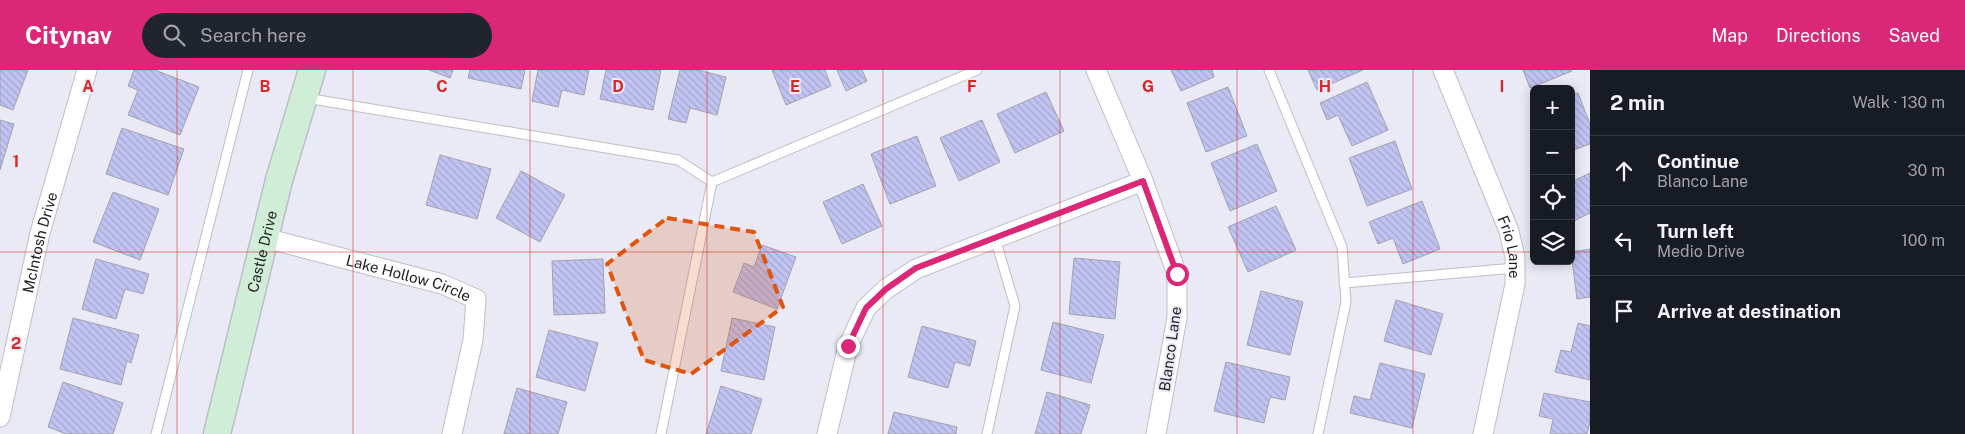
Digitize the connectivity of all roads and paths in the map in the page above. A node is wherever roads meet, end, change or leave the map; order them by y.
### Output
1 (87, 70) edge
2 (248, 70) edge
3 (312, 70) edge
4 (977, 70) edge
5 (1096, 70) edge
6 (1269, 70) edge
7 (1443, 70) edge
8 (303, 98) junction
9 (1143, 181) junction
10 (712, 182) junction
11 (265, 238) junction
12 (995, 238) junction
13 (1515, 268) junction
14 (1344, 283) junction
15 (0, 417) edge
16 (156, 434) edge
17 (217, 434) edge
18 (452, 434) edge
19 (661, 434) edge
20 (828, 434) edge
21 (987, 434) edge
22 (1156, 434) edge
23 (1318, 434) edge
24 (1483, 434) edge

1 - 15 street, McIntosh Drive
2 - 16 lane
3 - 8 main road, Castle Drive
4 - 10 lane
5 - 9 street, Blanco Lane
6 - 14 lane
7 - 13 street, Frio Lane
8 - 10 lane
8 - 11 main road, Castle Drive
9 - 12 street
9 - 22 street, Blanco Lane
10 - 19 lane
11 - 17 main road, Castle Drive
11 - 18 street, Lake Hollow Circle
12 - 20 street
12 - 21 lane
13 - 14 lane
13 - 24 street, Frio Lane
14 - 23 lane

